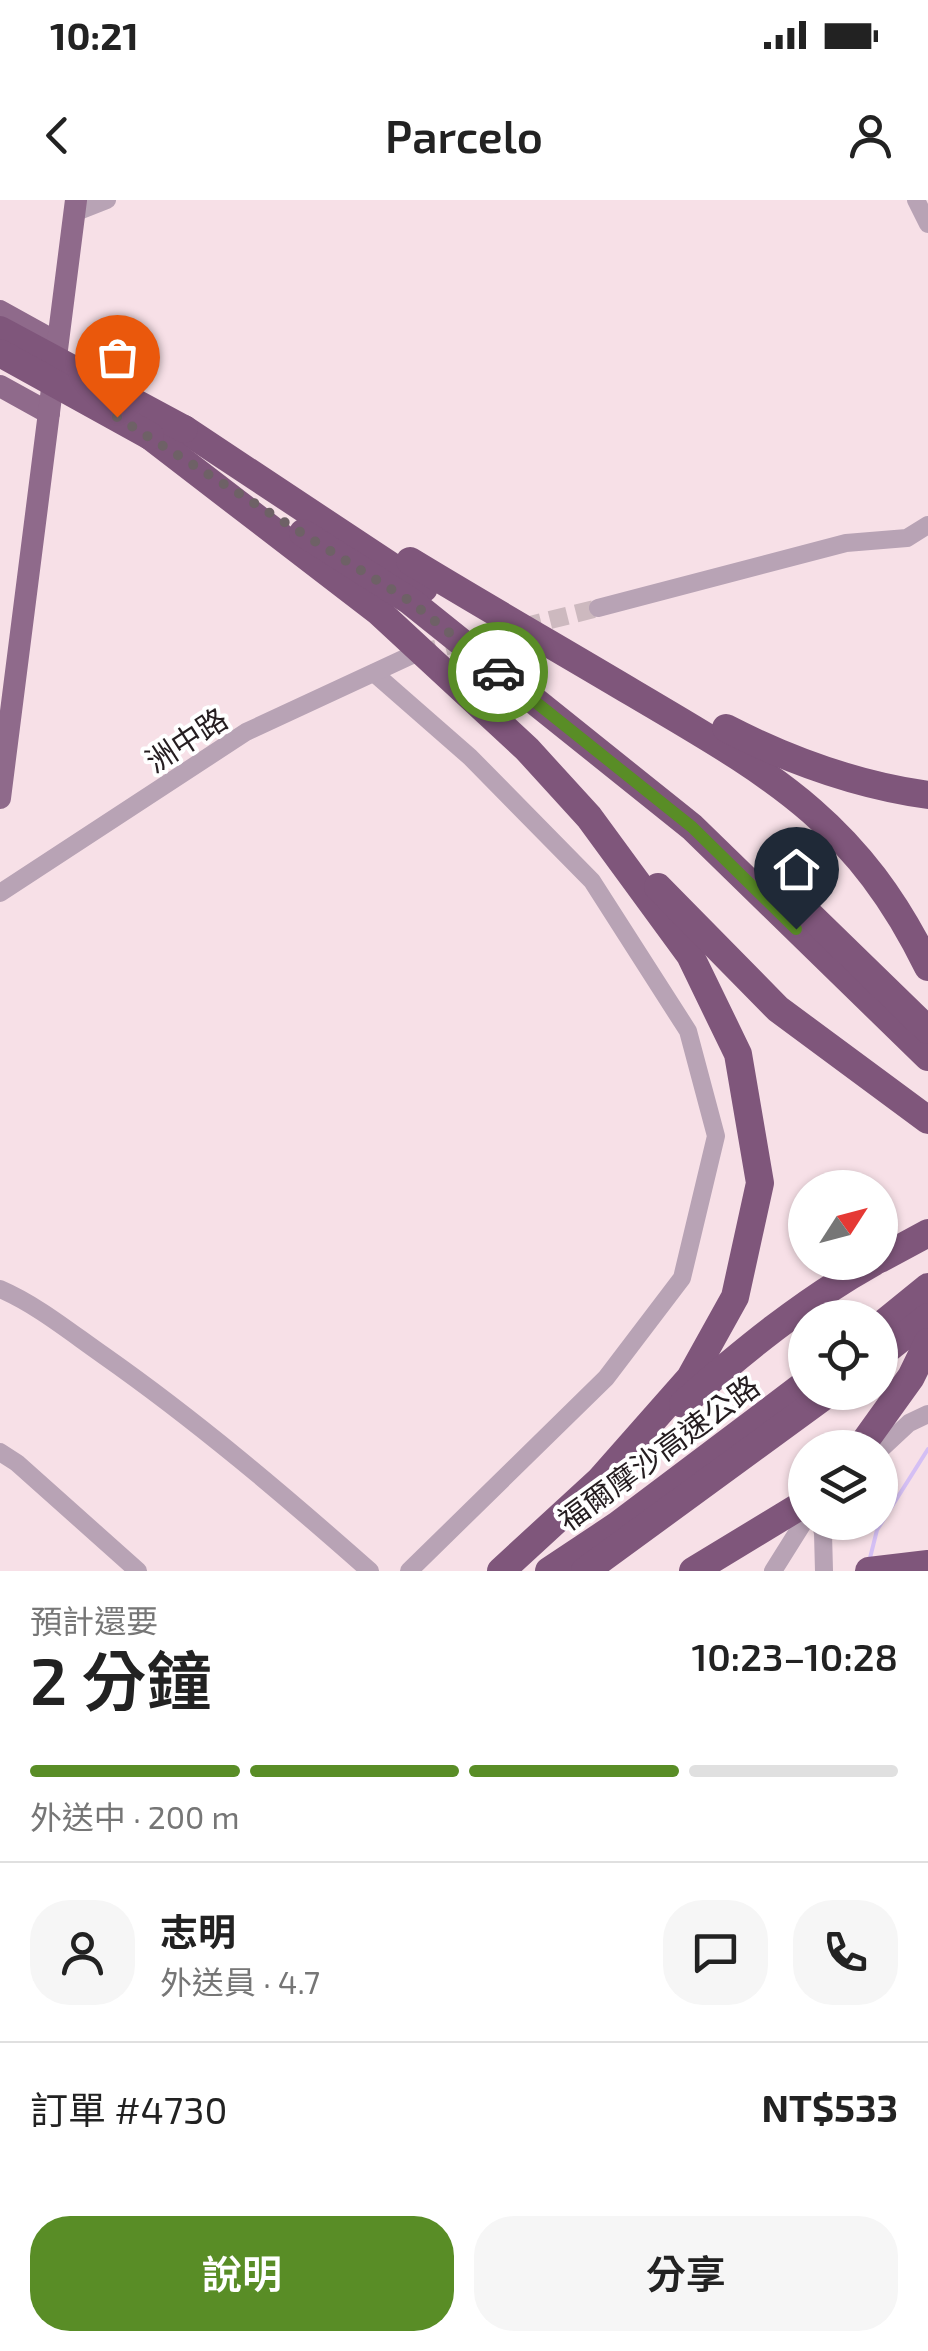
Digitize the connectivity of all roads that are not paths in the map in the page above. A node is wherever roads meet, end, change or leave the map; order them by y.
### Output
1 (107, 200) edge
2 (916, 200) edge
3 (75, 206) edge
4 (928, 224) edge
5 (0, 311) edge
6 (0, 330) edge
7 (56, 342) junction
8 (0, 352) edge
9 (0, 386) edge
10 (49, 413) junction
11 (184, 429) junction
12 (150, 436) junction
13 (928, 525) edge
14 (598, 608) tunnel mouth
15 (553, 646) junction
16 (414, 654) tunnel mouth
17 (374, 673) junction
18 (928, 795) edge
19 (0, 798) edge
20 (589, 817) junction
21 (0, 893) edge
22 (928, 967) edge
23 (928, 1030) edge
24 (928, 1057) edge
25 (928, 1120) edge
26 (928, 1233) edge
27 (898, 1249) edge
28 (845, 1280) edge
29 (928, 1287) edge
30 (0, 1290) edge
31 (898, 1311) edge
32 (928, 1317) edge
33 (898, 1341) edge
34 (928, 1342) edge
35 (788, 1397) edge
36 (805, 1410) edge
37 (928, 1414) edge
38 (873, 1430) edge
39 (898, 1434) edge
40 (0, 1452) edge
41 (600, 1480) junction
42 (788, 1513) edge
43 (792, 1540) edge
44 (824, 1540) edge
45 (928, 1564) edge
46 (138, 1571) edge
47 (370, 1571) edge
48 (409, 1571) edge
49 (501, 1571) edge
50 (548, 1571) edge
51 (585, 1571) edge
52 (694, 1571) edge
53 (773, 1571) edge
54 (824, 1571) edge
55 (870, 1571) edge

1 - 3 street
2 - 4 street
3 - 7 main road
5 - 7 main road
6 - 11 highway, bridge
7 - 10 main road
8 - 12 highway, bridge
9 - 10 main road
10 - 19 main road
11 - 15 highway
11 - 23 highway
12 - 20 highway
12 - 24 highway
13 - 14 street
15 - 18 highway
15 - 22 highway
16 - 17 street, 洲中路
17 - 21 street, 洲中路
17 - 48 street
20 - 25 highway
20 - 41 highway
26 - 27 highway
28 - 41 highway
29 - 31 highway
30 - 47 street
32 - 33 highway
34 - 38 highway
35 - 50 highway, 福爾摩沙高速公路
36 - 51 highway, 福爾摩沙高速公路
37 - 39 street
40 - 46 street
41 - 49 highway
42 - 52 highway
43 - 53 street
44 - 54 street
45 - 55 highway

